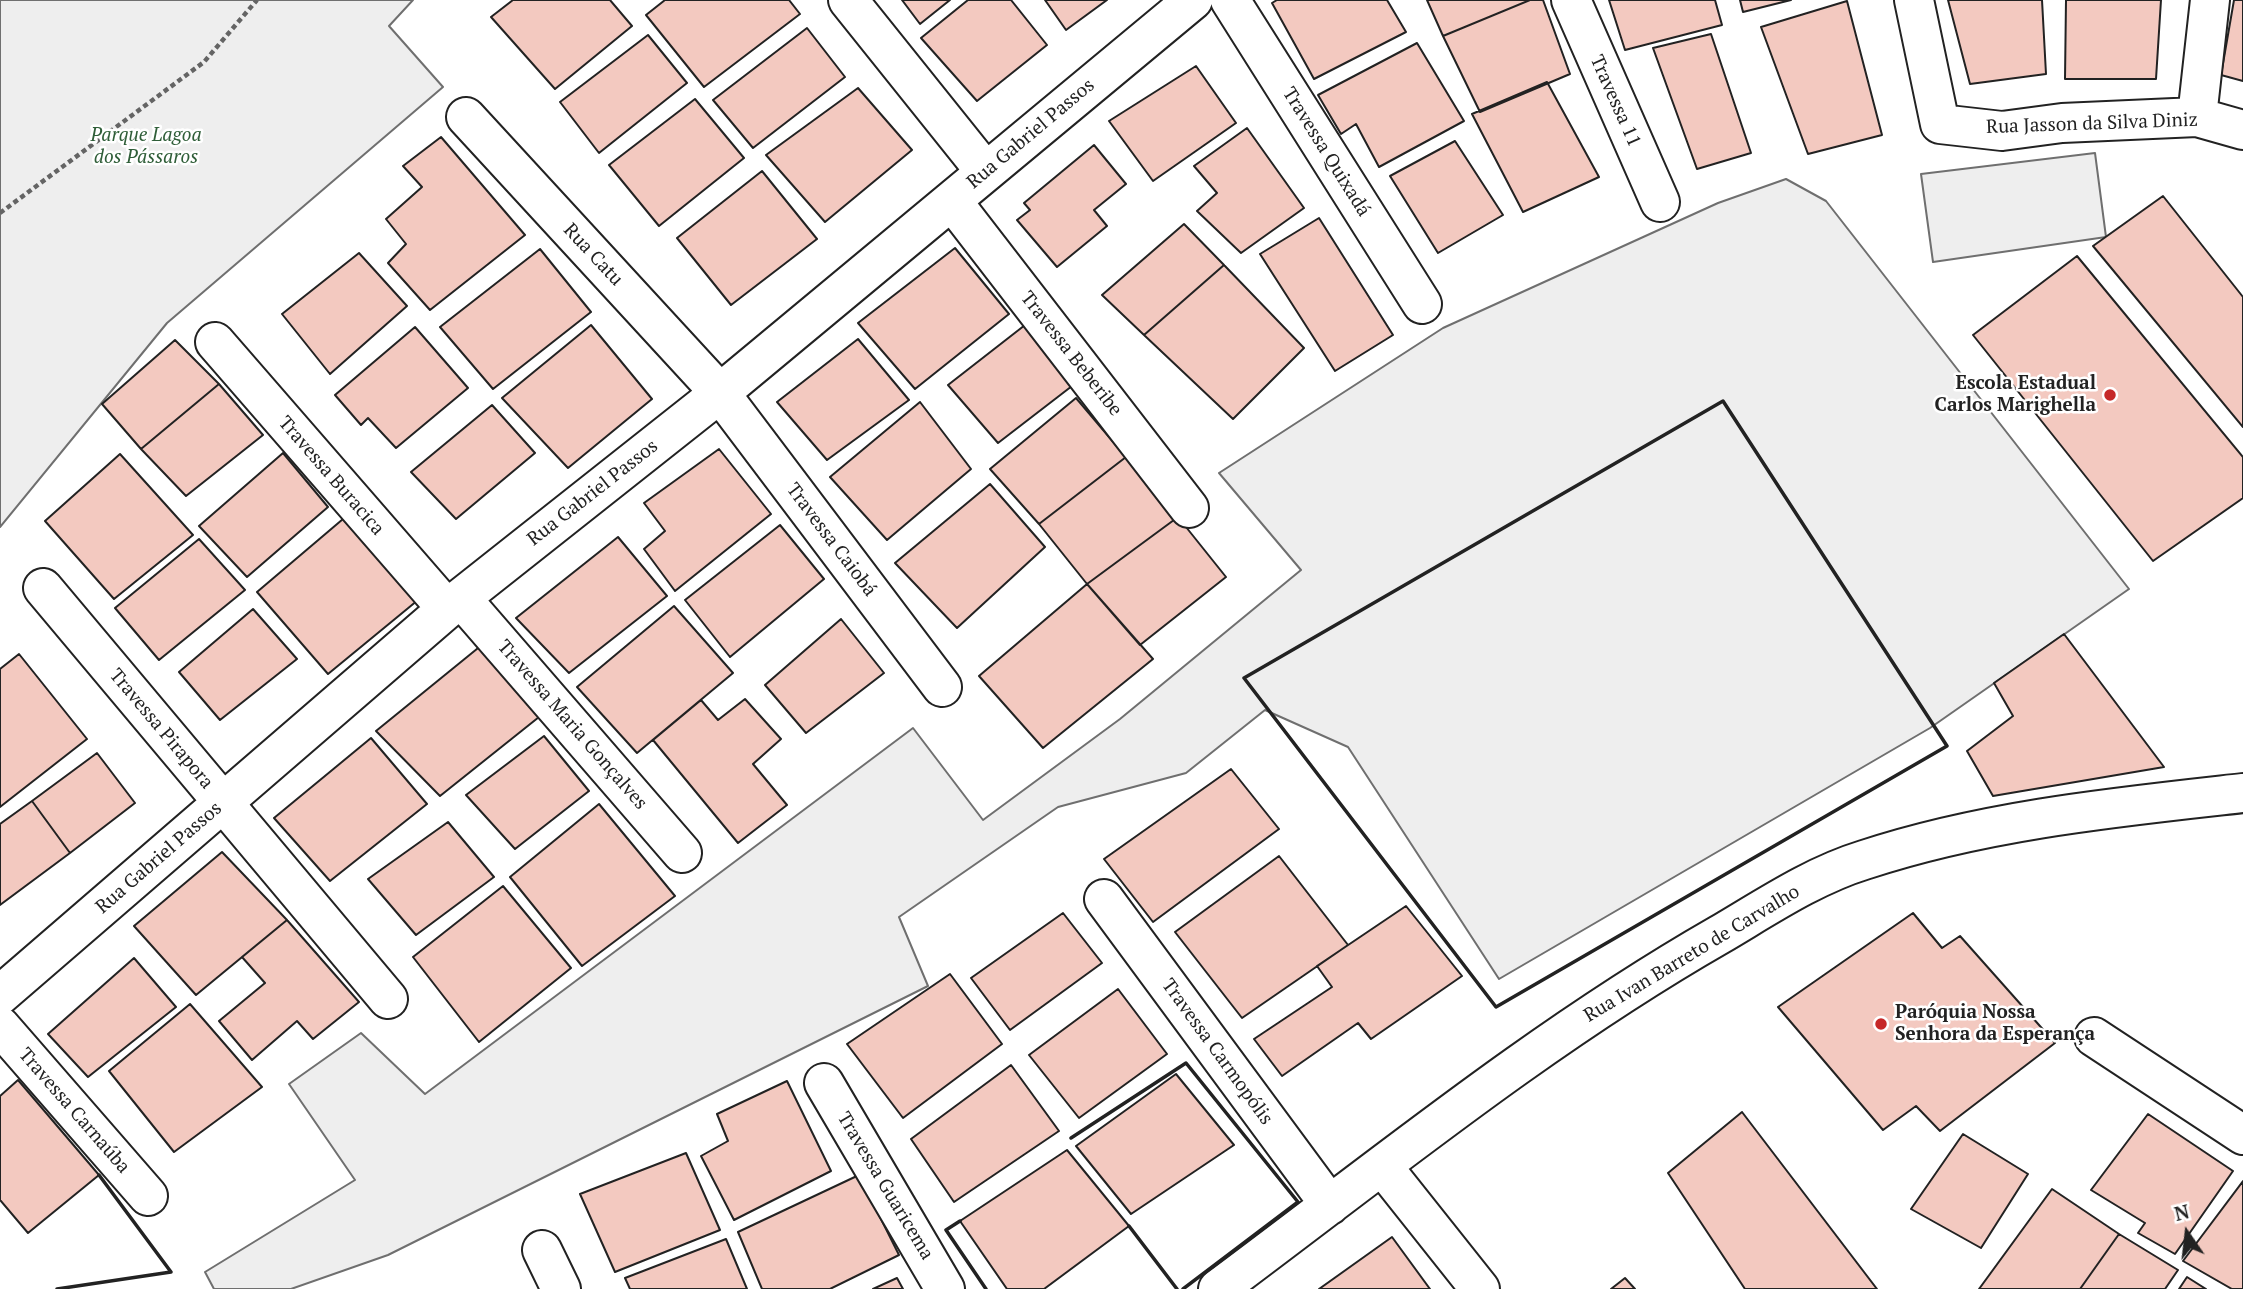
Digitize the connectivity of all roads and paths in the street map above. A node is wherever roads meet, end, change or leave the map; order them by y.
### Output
1 (257, 0) edge
2 (848, 0) edge
3 (1193, 0) edge
4 (1230, 0) edge
5 (1571, 0) edge
6 (1914, 0) edge
7 (2210, 0) edge
8 (466, 117) dead end
9 (2197, 117) junction
10 (2243, 130) edge
11 (985, 171) junction
12 (952, 201) junction
13 (1660, 202) dead end
14 (0, 213) edge
15 (1422, 304) dead end
16 (215, 342) dead end
17 (720, 393) junction
18 (1189, 508) dead end
19 (43, 588) dead end
20 (454, 603) junction
21 (942, 687) dead end
22 (2243, 793) edge
23 (224, 804) junction
24 (682, 852) dead end
25 (1104, 899) dead end
26 (0, 995) edge
27 (388, 999) dead end
28 (0, 1026) edge
29 (2094, 1037) dead end
30 (824, 1083) dead end
31 (2243, 1135) edge
32 (1383, 1167) junction
33 (148, 1196) dead end
34 (1330, 1205) junction
35 (542, 1250) dead end
36 (561, 1289) edge
37 (945, 1289) edge
38 (1218, 1289) edge
39 (1480, 1289) edge

1 - 14 path
2 - 11 street
3 - 11 street, Rua Gabriel Passos
4 - 15 street, Travessa Quixadá
5 - 13 street, Travessa 11
6 - 9 street, Rua Jasson da Silva Diniz
7 - 9 street
8 - 17 street, Rua Catu
9 - 10 street, Rua Jasson da Silva Diniz
11 - 12 street, Rua Gabriel Passos
12 - 17 street, Rua Gabriel Passos
12 - 18 street, Travessa Beberibe
16 - 20 street, Travessa Buracica
17 - 20 street, Rua Gabriel Passos
17 - 21 street, Travessa Caiobá
19 - 23 street, Travessa Pirapora
20 - 23 street, Rua Gabriel Passos
20 - 24 street, Travessa Maria Gonçalves
22 - 32 street, Rua Ivan Barreto de Carvalho
23 - 26 street, Rua Gabriel Passos
23 - 27 street, Travessa Pirapora
25 - 34 street, Travessa Carmopólis
28 - 33 street, Travessa Carnaúba
29 - 31 street
30 - 37 street, Travessa Guaricema
32 - 34 street, Rua Ivan Barreto de Carvalho
32 - 39 street
34 - 38 street, Rua Ivan Barreto de Carvalho
35 - 36 street

